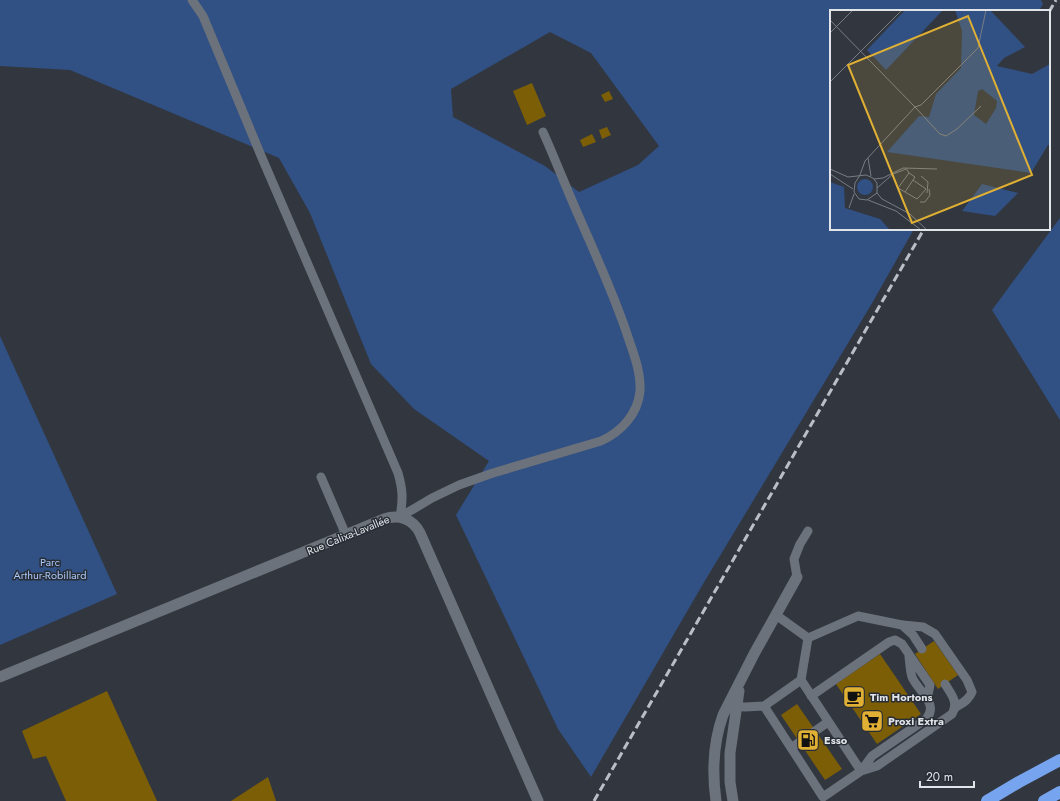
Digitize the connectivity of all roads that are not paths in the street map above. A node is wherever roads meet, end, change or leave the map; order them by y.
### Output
1 (192, 0) edge
2 (543, 132) dead end
3 (321, 477) dead end
4 (400, 517) junction
5 (808, 531) dead end
6 (346, 535) junction
7 (797, 577) joint
8 (776, 615) junction
9 (902, 625) junction
10 (808, 638) junction
11 (922, 649) dead end
12 (0, 677) edge
13 (801, 680) junction
14 (945, 684) dead end
15 (811, 696) junction
16 (732, 706) junction
17 (764, 706) junction
18 (955, 708) junction
19 (828, 722) junction
20 (791, 748) junction
21 (1058, 761) edge
22 (861, 771) junction
23 (1060, 792) edge
24 (538, 801) edge
25 (716, 801) edge
26 (733, 801) edge
27 (987, 801) edge
28 (1044, 801) edge

1 - 4 lane
2 - 4 lane
3 - 6 lane
4 - 6 street, Rue Calixa-Lavallée
4 - 24 street, Rue Calixa-Lavallée
5 - 7 lane
6 - 12 street, Rue Calixa-Lavallée
7 - 8 street
8 - 10 lane
8 - 16 street
9 - 10 lane
9 - 11 lane
9 - 18 lane
10 - 13 lane
13 - 15 lane
13 - 17 lane
14 - 18 lane
15 - 19 lane
15 - 22 lane
16 - 17 lane
16 - 25 street
16 - 26 street
17 - 20 lane
18 - 22 lane
19 - 20 lane
19 - 22 lane
20 - 22 lane
21 - 27 highway
23 - 28 highway

